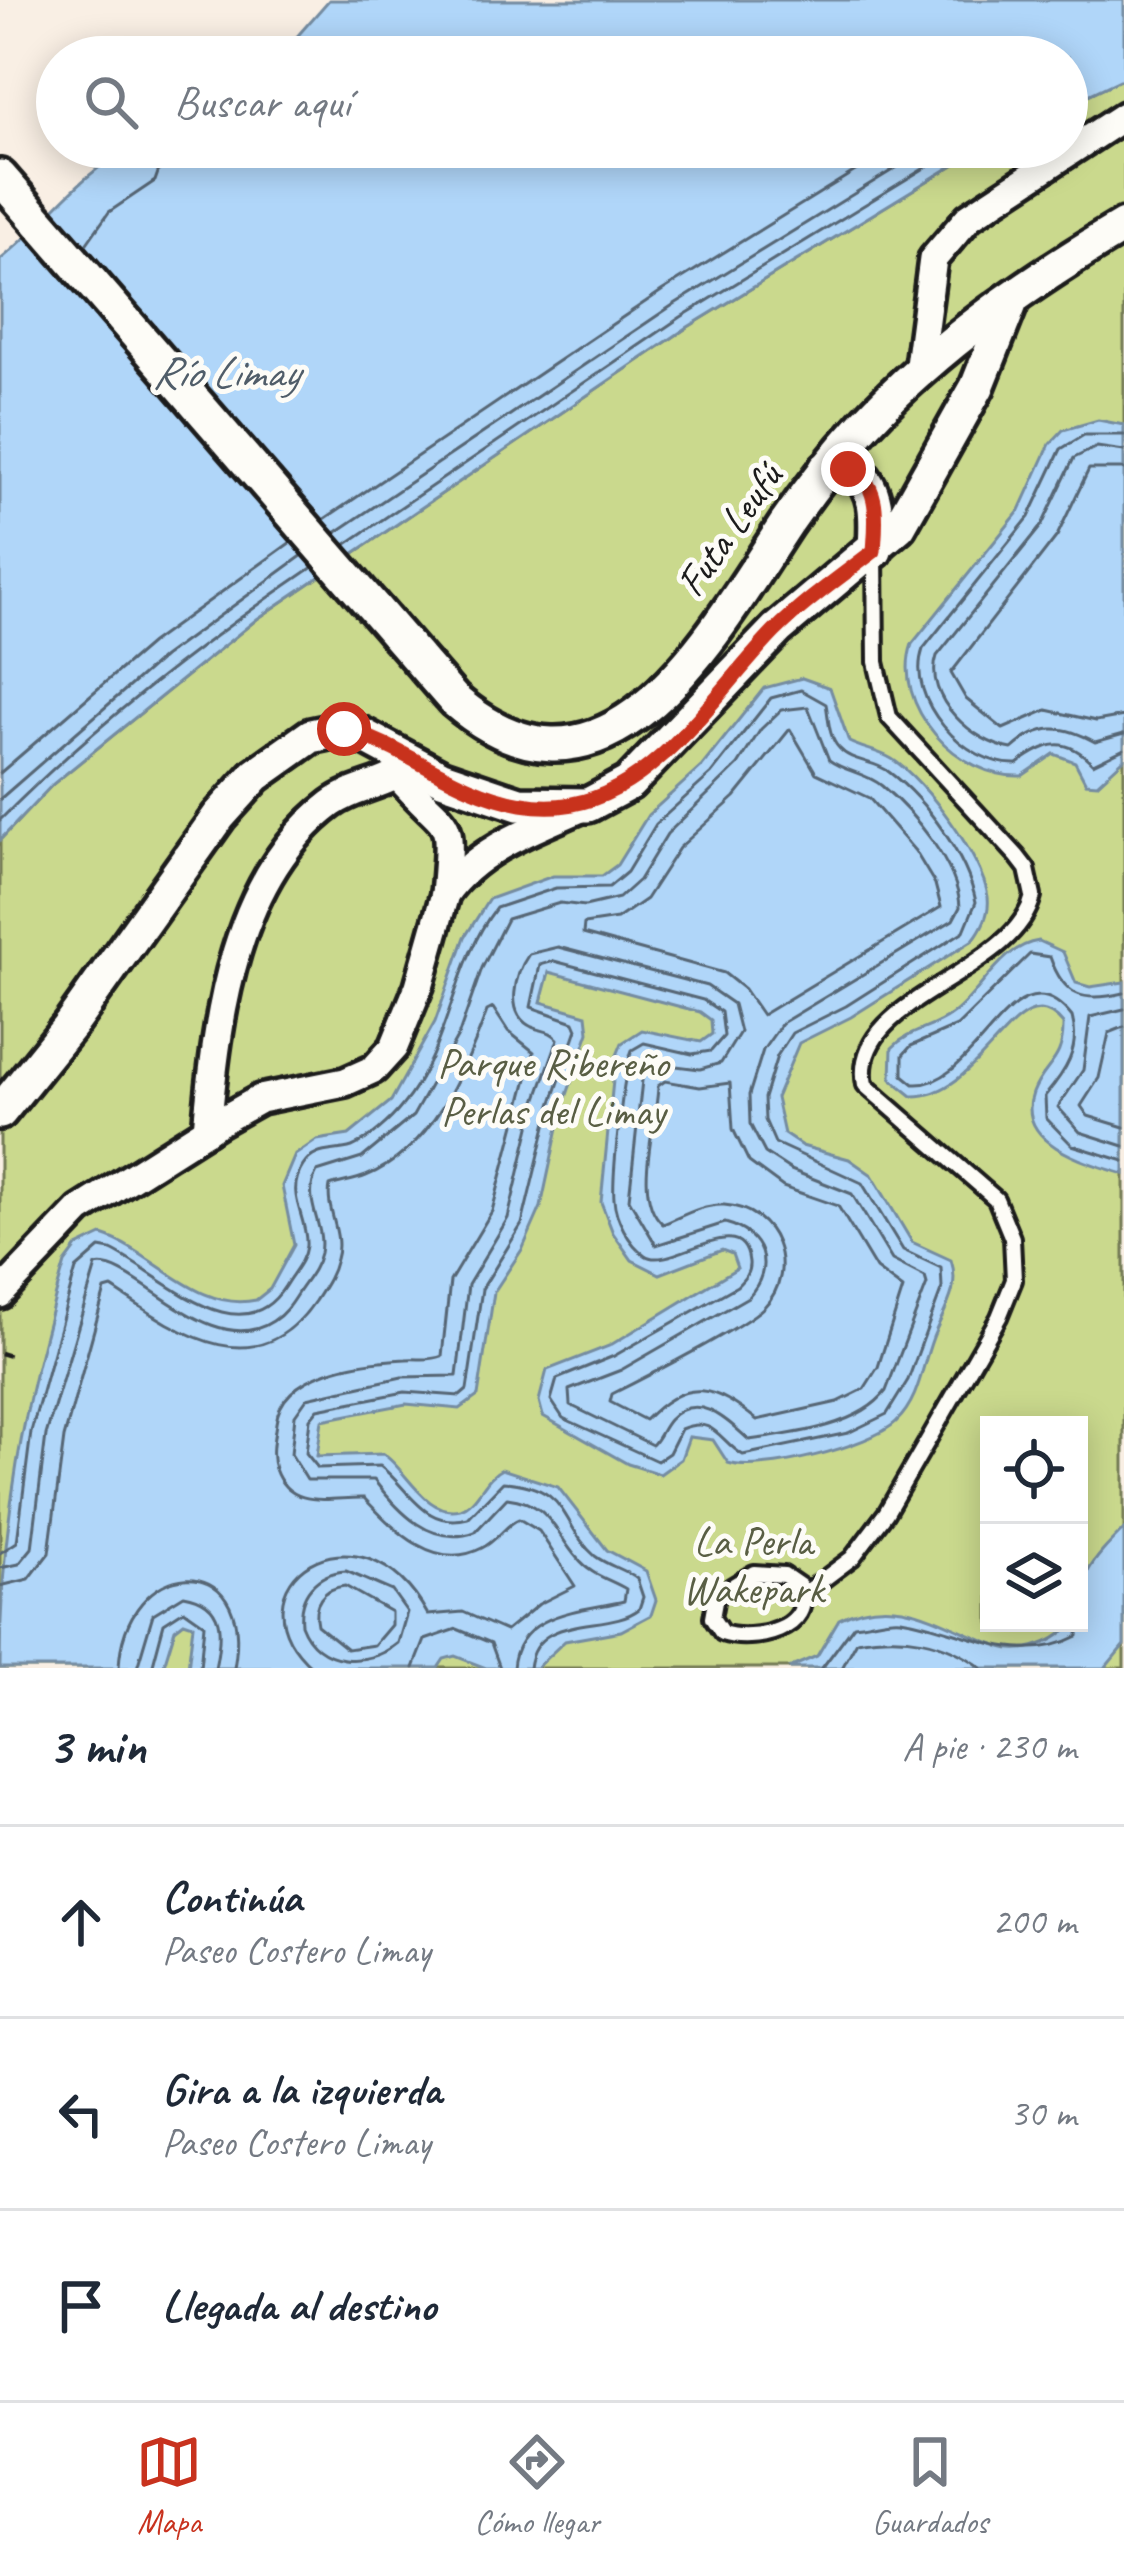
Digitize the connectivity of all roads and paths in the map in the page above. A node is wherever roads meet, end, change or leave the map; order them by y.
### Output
1 (1124, 116) edge
2 (1088, 139) edge
3 (1044, 168) edge
4 (6, 184) edge
5 (1124, 226) edge
6 (1013, 297) junction
7 (918, 373) junction
8 (826, 470) junction
9 (874, 551) junction
10 (405, 770) junction
11 (588, 805) junction
12 (446, 894) junction
13 (0, 1112) edge
14 (207, 1130) junction
15 (1, 1292) edge
16 (0, 1353) edge
17 (13, 1357) dead end
18 (804, 1594) junction

1 - 2 street
3 - 7 street
4 - 8 street, Futa Leufú
5 - 6 street, Futa Leufú
6 - 7 street, Futa Leufú
6 - 9 street
7 - 8 street, Futa Leufú
8 - 9 street
9 - 11 street
9 - 18 lane
10 - 11 street
10 - 12 street
10 - 13 street
10 - 14 street
11 - 12 street
12 - 14 street
14 - 15 street
16 - 17 path
18 - 18 lane

